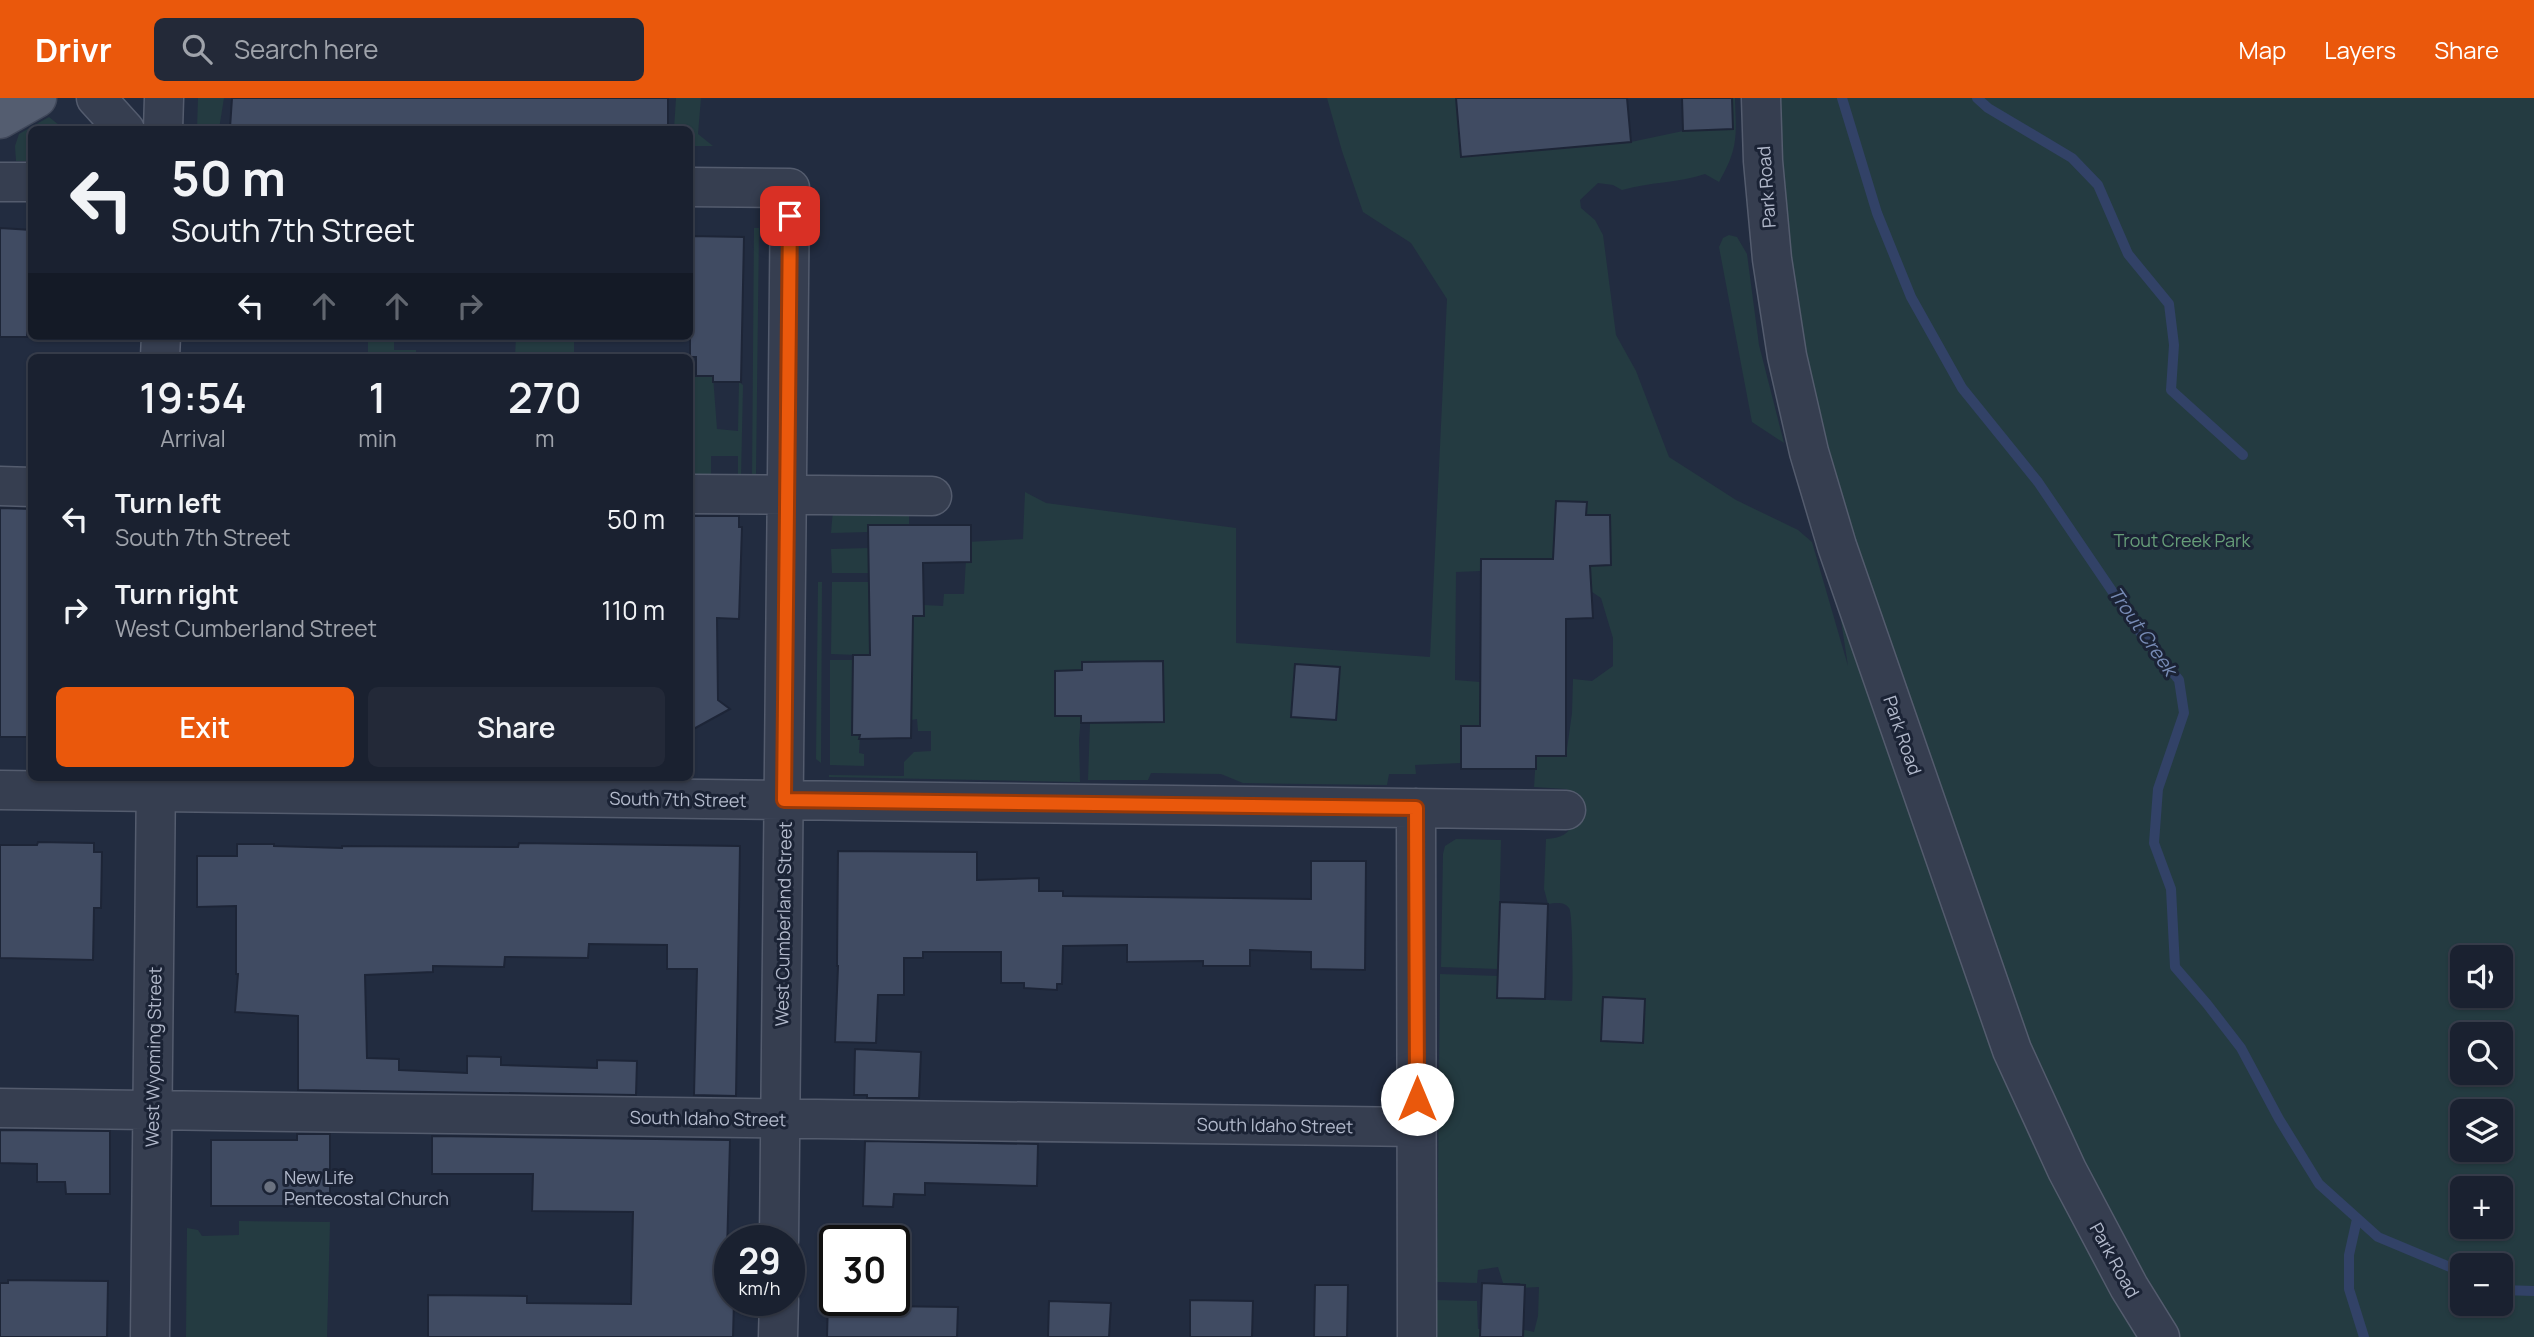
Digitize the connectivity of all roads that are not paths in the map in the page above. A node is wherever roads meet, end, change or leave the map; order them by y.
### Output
1 (37, 98) edge
2 (96, 98) edge
3 (164, 98) edge
4 (1761, 98) edge
5 (0, 118) edge
6 (121, 126) edge
7 (163, 126) edge
8 (0, 182) edge
9 (28, 182) edge
10 (693, 187) edge
11 (0, 486) edge
12 (28, 487) edge
13 (693, 494) edge
14 (787, 495) junction
15 (932, 496) dead end
16 (156, 785) edge
17 (0, 790) edge
18 (784, 800) junction
19 (1416, 808) junction
20 (1566, 810) dead end
21 (0, 1108) edge
22 (152, 1110) junction
23 (780, 1119) junction
24 (1417, 1127) junction
25 (779, 1225) edge
26 (779, 1316) edge
27 (150, 1337) edge
28 (778, 1337) edge
29 (1418, 1337) edge
30 (2160, 1337) edge

1 - 5 main road
2 - 6 street
3 - 7 street
4 - 30 street, Park Road
8 - 9 street
10 - 14 street, West Cumberland Street
11 - 12 street
13 - 14 street
14 - 15 street
14 - 18 street, West Cumberland Street
16 - 17 street, South 7th Street
16 - 18 street, South 7th Street
16 - 22 street, West Wyoming Street
18 - 19 street, South 7th Street
18 - 23 street, West Cumberland Street
19 - 20 street, South 7th Street
19 - 24 street
21 - 22 street, South Idaho Street
22 - 23 street, South Idaho Street
22 - 27 street, West Wyoming Street
23 - 24 street, South Idaho Street
23 - 25 street, West Cumberland Street
24 - 29 street
26 - 28 street

